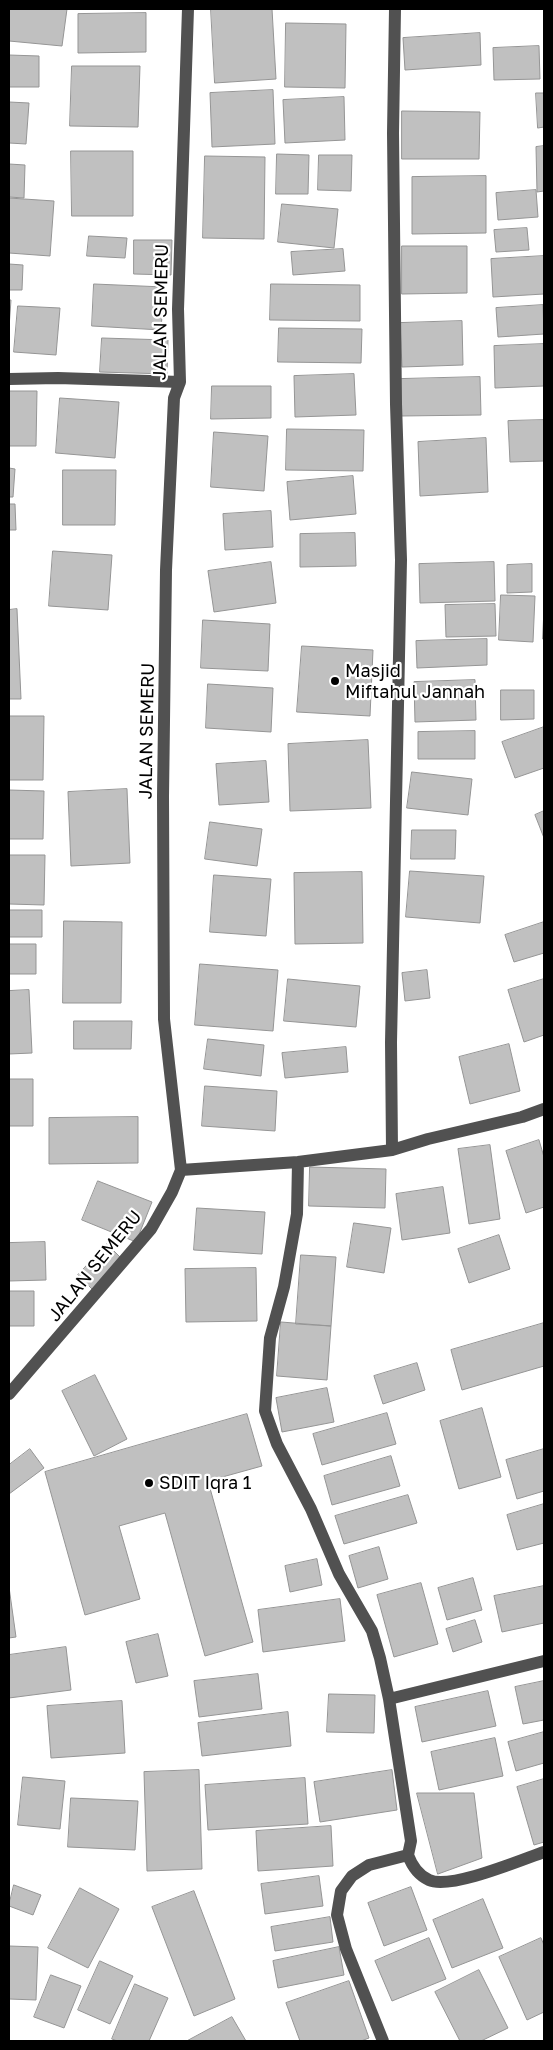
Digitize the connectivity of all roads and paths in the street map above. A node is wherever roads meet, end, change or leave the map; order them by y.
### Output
1 (188, 9) edge
2 (396, 9) edge
3 (9, 379) edge
4 (180, 382) junction
5 (544, 1108) edge
6 (392, 1150) junction
7 (298, 1162) junction
8 (181, 1170) junction
9 (9, 1394) edge
10 (544, 1661) edge
11 (389, 1699) junction
12 (544, 1852) edge
13 (408, 1855) junction
14 (383, 2041) edge

1 - 4 street, JALAN SEMERU
2 - 6 street
3 - 4 street
4 - 8 street, JALAN SEMERU
5 - 6 street
6 - 7 street
7 - 8 street
7 - 11 street
8 - 9 street, JALAN SEMERU
10 - 11 street
11 - 13 street
12 - 13 street
13 - 14 street

